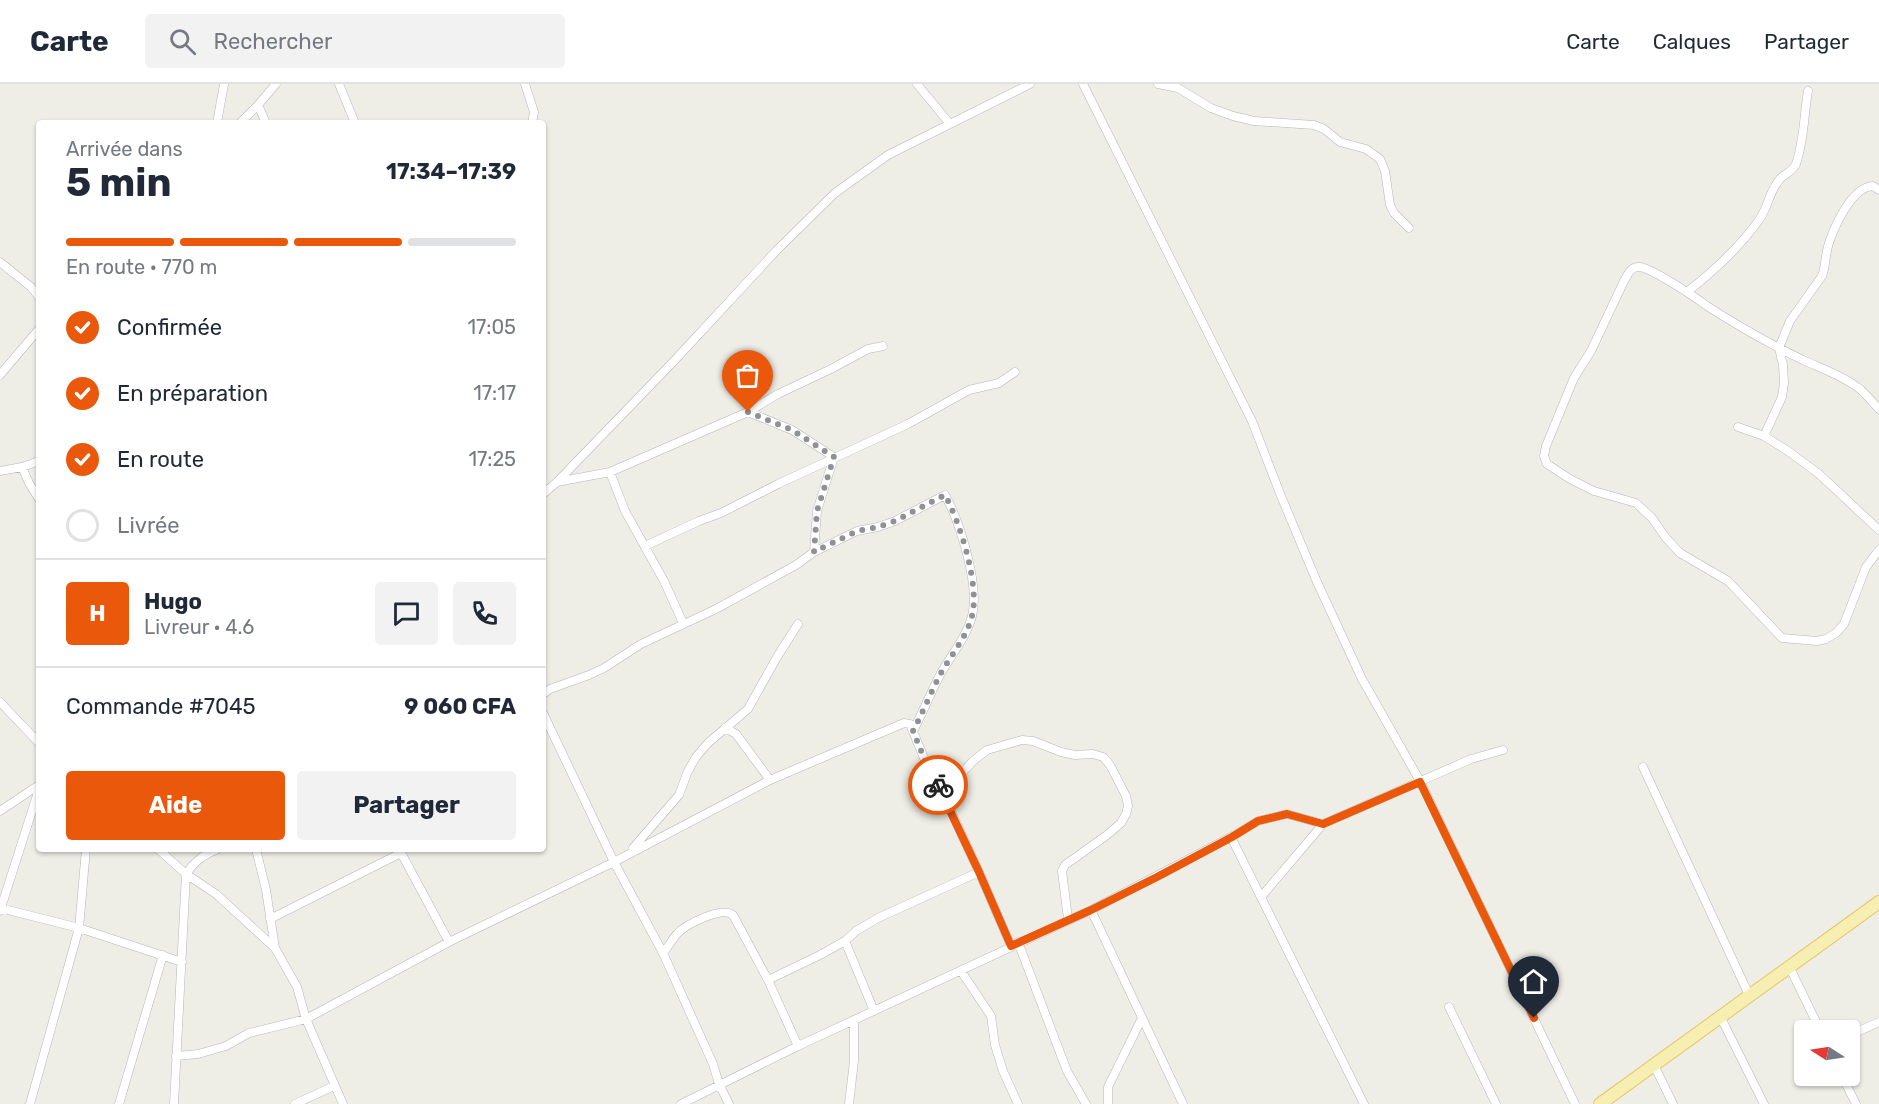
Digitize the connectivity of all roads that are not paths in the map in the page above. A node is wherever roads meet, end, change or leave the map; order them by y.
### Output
1 (224, 84) edge
2 (276, 84) edge
3 (339, 84) edge
4 (525, 84) edge
5 (917, 84) edge
6 (1030, 84) edge
7 (1083, 84) edge
8 (1158, 84) edge
9 (1808, 91) dead end
10 (258, 105) junction
11 (218, 120) edge
12 (243, 120) edge
13 (265, 120) edge
14 (354, 120) edge
15 (533, 120) edge
16 (950, 124) junction
17 (1879, 190) edge
18 (1409, 228) dead end
19 (0, 262) edge
20 (1688, 292) junction
21 (36, 293) edge
22 (36, 331) edge
23 (883, 346) dead end
24 (1779, 348) junction
25 (1, 371) edge
26 (1016, 372) dead end
27 (1879, 409) edge
28 (748, 412) junction
29 (1738, 428) dead end
30 (1764, 436) junction
31 (834, 457) junction
32 (36, 462) edge
33 (22, 467) junction
34 (0, 471) edge
35 (610, 472) junction
36 (556, 482) junction
37 (546, 491) edge
38 (36, 494) edge
39 (1879, 530) edge
40 (645, 546) junction
41 (1879, 550) edge
42 (814, 552) junction
43 (683, 623) junction
44 (798, 624) dead end
45 (546, 692) edge
46 (0, 702) edge
47 (546, 719) edge
48 (725, 728) junction
49 (913, 731) junction
50 (36, 741) edge
51 (1503, 750) dead end
52 (1643, 767) dead end
53 (770, 780) junction
54 (1420, 782) junction
55 (36, 789) edge
56 (943, 794) junction
57 (36, 796) edge
58 (0, 811) edge
59 (1323, 824) junction
60 (1232, 837) junction
61 (86, 852) edge
62 (161, 852) edge
63 (203, 852) edge
64 (257, 852) edge
65 (398, 852) edge
66 (401, 852) edge
67 (628, 854) junction
68 (614, 862) junction
69 (979, 872) junction
70 (186, 874) junction
71 (1261, 897) junction
72 (1879, 902) edge
73 (0, 909) edge
74 (1091, 910) junction
75 (270, 919) junction
76 (1068, 919) junction
77 (80, 928) junction
78 (845, 941) junction
79 (449, 942) junction
80 (1015, 944) junction
81 (275, 948) junction
82 (663, 953) junction
83 (163, 955) junction
84 (182, 962) junction
85 (1789, 966) junction
86 (961, 971) junction
87 (768, 980) junction
88 (1749, 995) junction
89 (1449, 1007) dead end
90 (874, 1011) junction
91 (1720, 1016) junction
92 (1142, 1018) junction
93 (306, 1019) junction
94 (1815, 1020) edge
95 (854, 1022) junction
96 (1879, 1022) edge
97 (1860, 1031) edge
98 (798, 1046) junction
99 (176, 1056) junction
100 (1654, 1065) junction
101 (719, 1084) junction
102 (334, 1086) junction
103 (1847, 1086) edge
104 (30, 1104) edge
105 (119, 1104) edge
106 (174, 1104) edge
107 (295, 1104) edge
108 (343, 1104) edge
109 (681, 1104) edge
110 (729, 1104) edge
111 (849, 1104) edge
112 (1018, 1104) edge
113 (1086, 1104) edge
114 (1108, 1104) edge
115 (1184, 1104) edge
116 (1364, 1104) edge
117 (1496, 1104) edge
118 (1575, 1104) edge
119 (1600, 1104) edge
120 (1673, 1104) edge
121 (1764, 1104) edge
122 (1856, 1104) edge

1 - 11 street
2 - 10 street
3 - 14 street
4 - 15 street
5 - 16 street
6 - 16 street
7 - 54 street
8 - 18 street
9 - 20 street
10 - 12 street
10 - 13 street
16 - 36 street
17 - 24 street
19 - 21 street
20 - 24 street
20 - 41 street
22 - 25 street
23 - 28 street
24 - 27 street
24 - 30 street
26 - 31 street
28 - 31 street
28 - 35 street
29 - 30 street
30 - 39 street
31 - 40 street
31 - 42 street
32 - 33 street
33 - 34 street
33 - 38 street
35 - 36 street
35 - 40 street
36 - 37 street
40 - 43 street
42 - 43 street
42 - 49 street
43 - 45 street
44 - 48 street
46 - 50 street
47 - 68 street
48 - 53 street
48 - 67 street
49 - 53 street
49 - 56 street
51 - 54 street
52 - 88 street
53 - 67 street
54 - 59 street
54 - 118 street
55 - 58 street
56 - 69 street
56 - 76 street
57 - 73 street
59 - 60 street
59 - 71 street
60 - 71 street
60 - 74 street
61 - 77 street
62 - 70 street
63 - 70 street
64 - 75 street
65 - 75 street
66 - 79 street
67 - 68 street
68 - 79 street
68 - 82 street
69 - 78 street
69 - 80 street
70 - 81 street
70 - 84 street
71 - 116 street
72 - 85 main road
73 - 77 street
74 - 76 street
74 - 92 street
75 - 81 street
76 - 80 street
77 - 83 street
77 - 104 street
78 - 87 street
78 - 90 street
79 - 93 street
80 - 86 street
80 - 113 street
81 - 93 street
82 - 87 street
82 - 101 street
83 - 84 street
83 - 105 street
84 - 99 street
85 - 88 main road
85 - 94 street
86 - 90 street
86 - 112 street
87 - 98 street
88 - 91 main road
89 - 117 street
90 - 95 street
91 - 100 main road
91 - 121 street
92 - 114 street
92 - 115 street
93 - 99 street
93 - 102 street
95 - 98 street
95 - 111 street
96 - 97 street
98 - 101 street
99 - 106 street
100 - 119 main road
100 - 120 street
101 - 109 street
101 - 110 street
102 - 107 street
102 - 108 street
103 - 122 street

